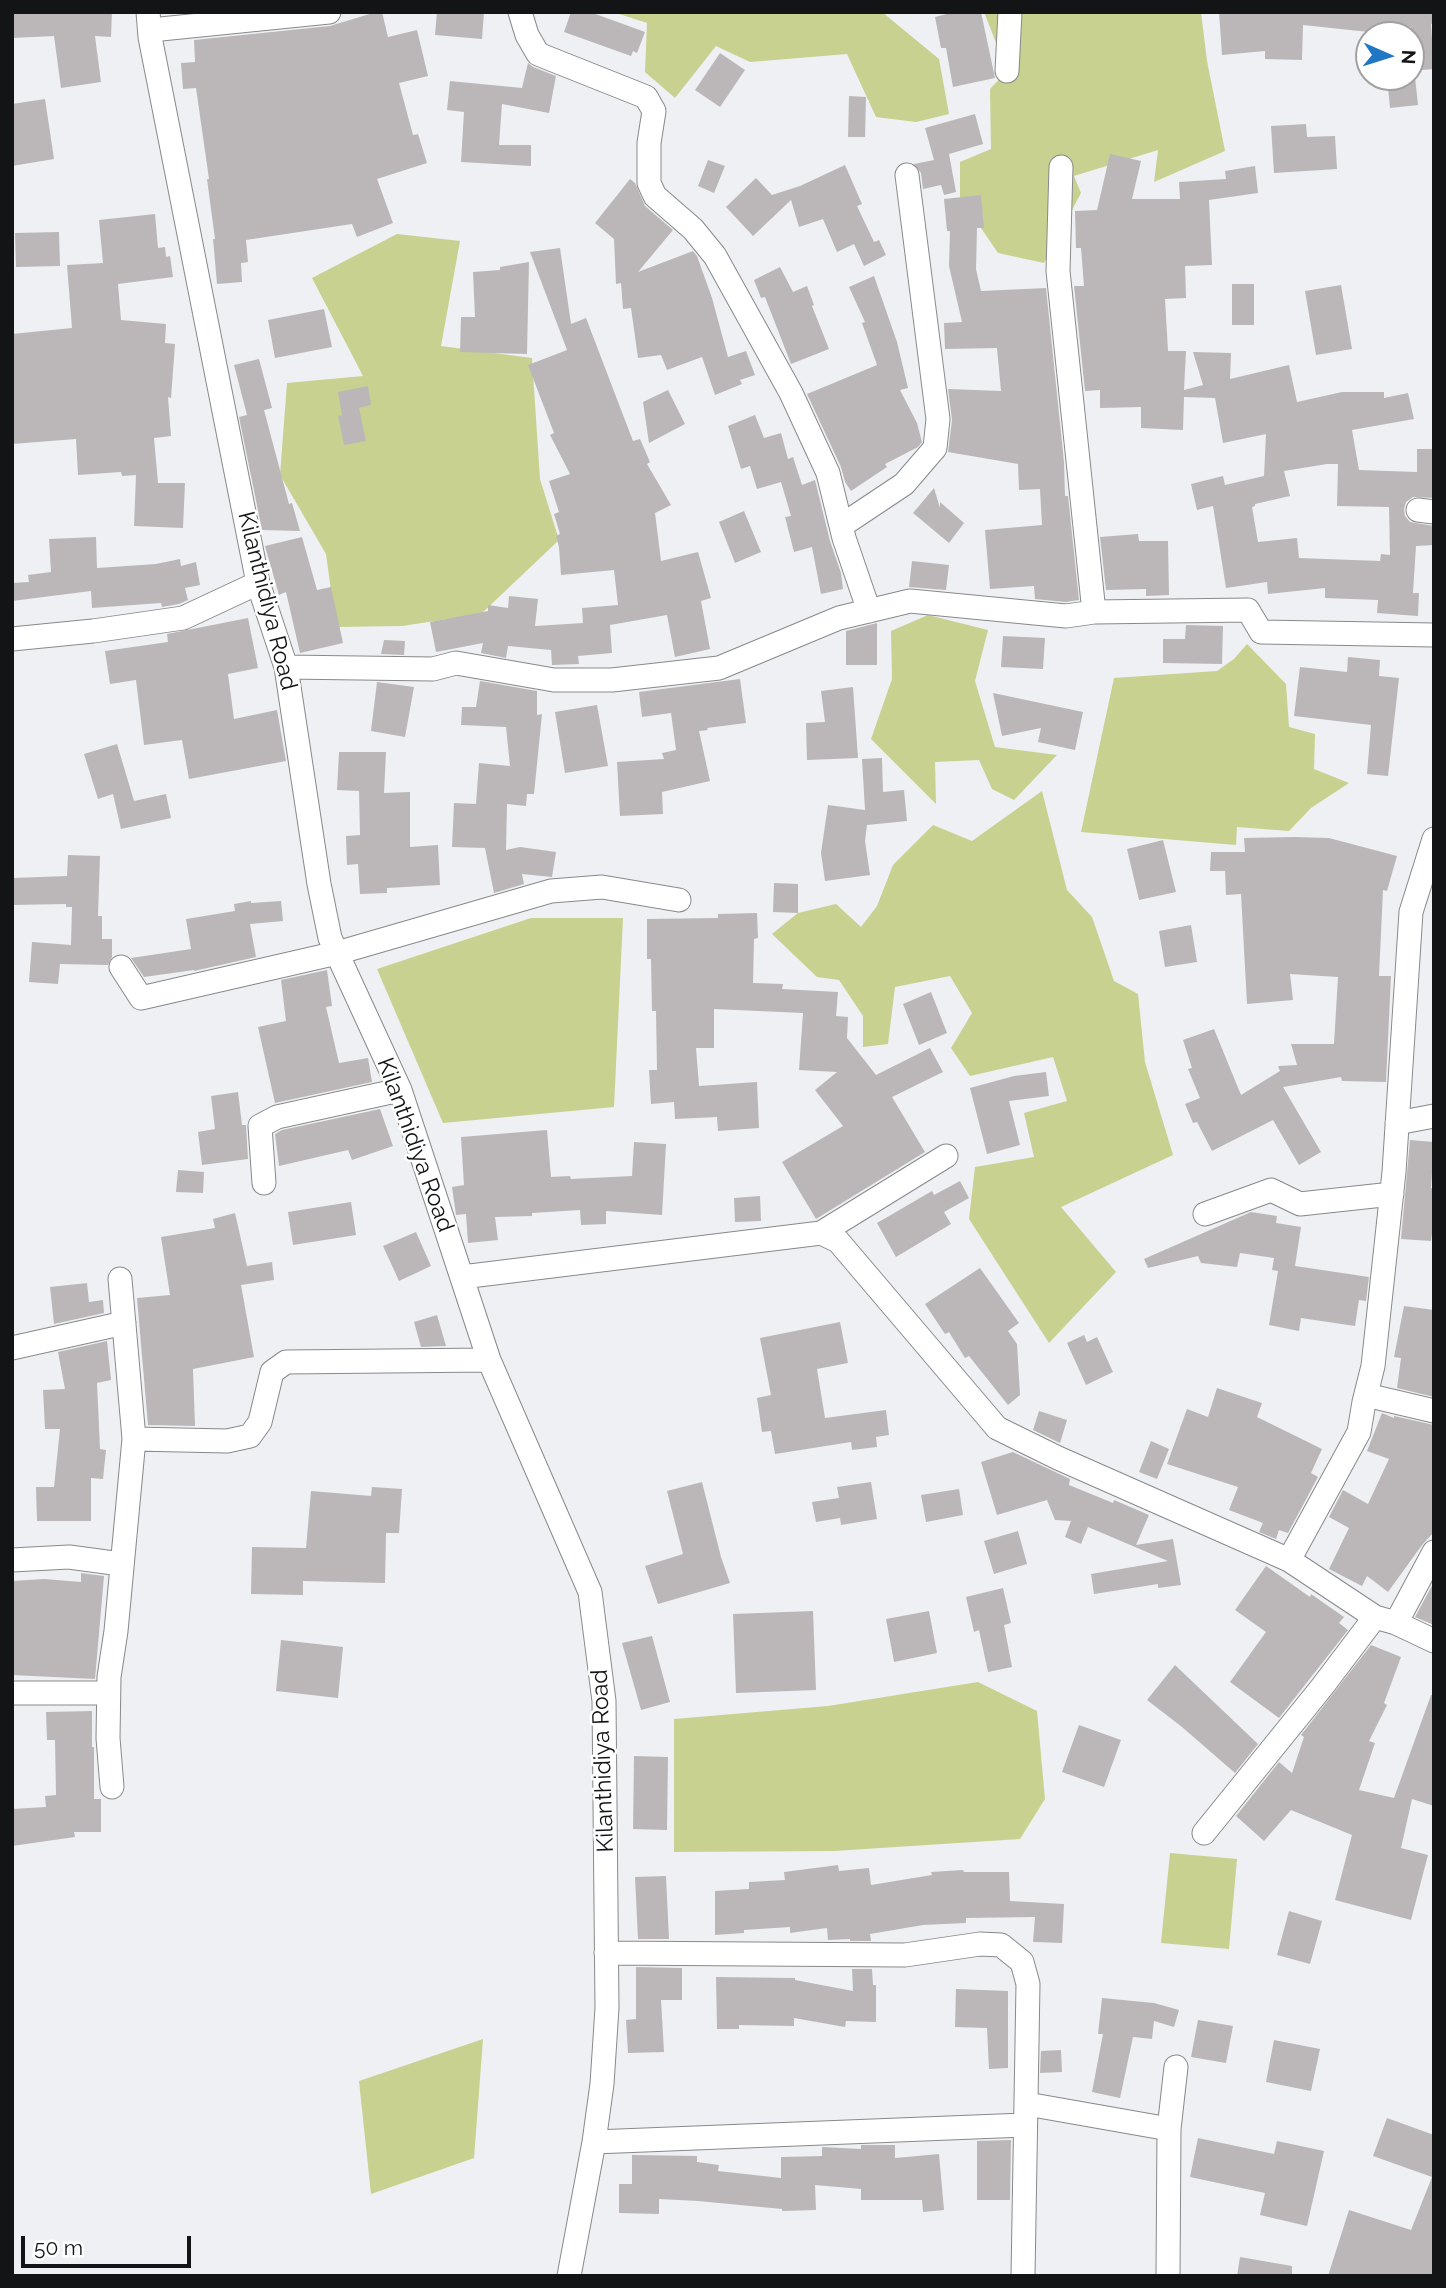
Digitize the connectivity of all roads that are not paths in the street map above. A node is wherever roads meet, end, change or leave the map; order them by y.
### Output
1 (330, 12) edge
2 (520, 12) edge
3 (1010, 12) edge
4 (149, 21) edge
5 (1007, 71) dead end
6 (1061, 167) dead end
7 (908, 175) dead end
8 (841, 526) junction
9 (258, 583) junction
10 (869, 611) junction
11 (1094, 612) junction
12 (1434, 635) edge
13 (12, 639) edge
14 (286, 667) junction
15 (1434, 839) edge
16 (679, 900) dead end
17 (337, 953) junction
18 (121, 967) dead end
19 (400, 1090) junction
20 (1434, 1116) edge
21 (1397, 1123) junction
22 (946, 1156) dead end
23 (264, 1183) dead end
24 (1392, 1194) junction
25 (1205, 1214) dead end
26 (821, 1233) junction
27 (461, 1277) junction
28 (120, 1279) dead end
29 (124, 1323) junction
30 (12, 1348) edge
31 (489, 1360) junction
32 (1366, 1395) junction
33 (1434, 1411) edge
34 (134, 1438) junction
35 (1434, 1552) edge
36 (12, 1560) edge
37 (1289, 1560) junction
38 (121, 1564) junction
39 (1385, 1620) junction
40 (1434, 1641) edge
41 (12, 1693) edge
42 (108, 1693) junction
43 (112, 1787) dead end
44 (1203, 1833) dead end
45 (607, 1953) junction
46 (1175, 2067) dead end
47 (1026, 2114) junction
48 (1169, 2129) junction
49 (594, 2142) junction
50 (569, 2276) edge
51 (1023, 2276) edge
52 (1168, 2276) edge

1 - 4 street
2 - 8 street
3 - 5 street
4 - 9 street, Kilanthidiya Road
6 - 11 street
7 - 8 street
8 - 10 street
9 - 13 street
9 - 14 street, Kilanthidiya Road
10 - 11 street
10 - 14 street
11 - 12 street
14 - 17 street, Kilanthidiya Road
15 - 21 street
16 - 17 street
17 - 18 street
17 - 19 street, Kilanthidiya Road
19 - 23 street
19 - 27 street, Kilanthidiya Road
20 - 21 street
21 - 24 street
22 - 26 street
24 - 25 street
24 - 32 street
26 - 27 street
26 - 37 street
27 - 31 street, Kilanthidiya Road
28 - 29 street
29 - 30 street
29 - 34 street
31 - 34 street
31 - 45 street, Kilanthidiya Road
32 - 33 street
32 - 37 street
34 - 38 street
35 - 39 street
36 - 38 street
37 - 39 street
38 - 42 street
39 - 40 street
39 - 44 street
41 - 42 street
42 - 43 street
45 - 47 street
45 - 49 street, Kilanthidiya Road
46 - 48 street
47 - 48 street
47 - 49 street
47 - 51 street
48 - 52 street
49 - 50 street, Kilanthidiya Road

